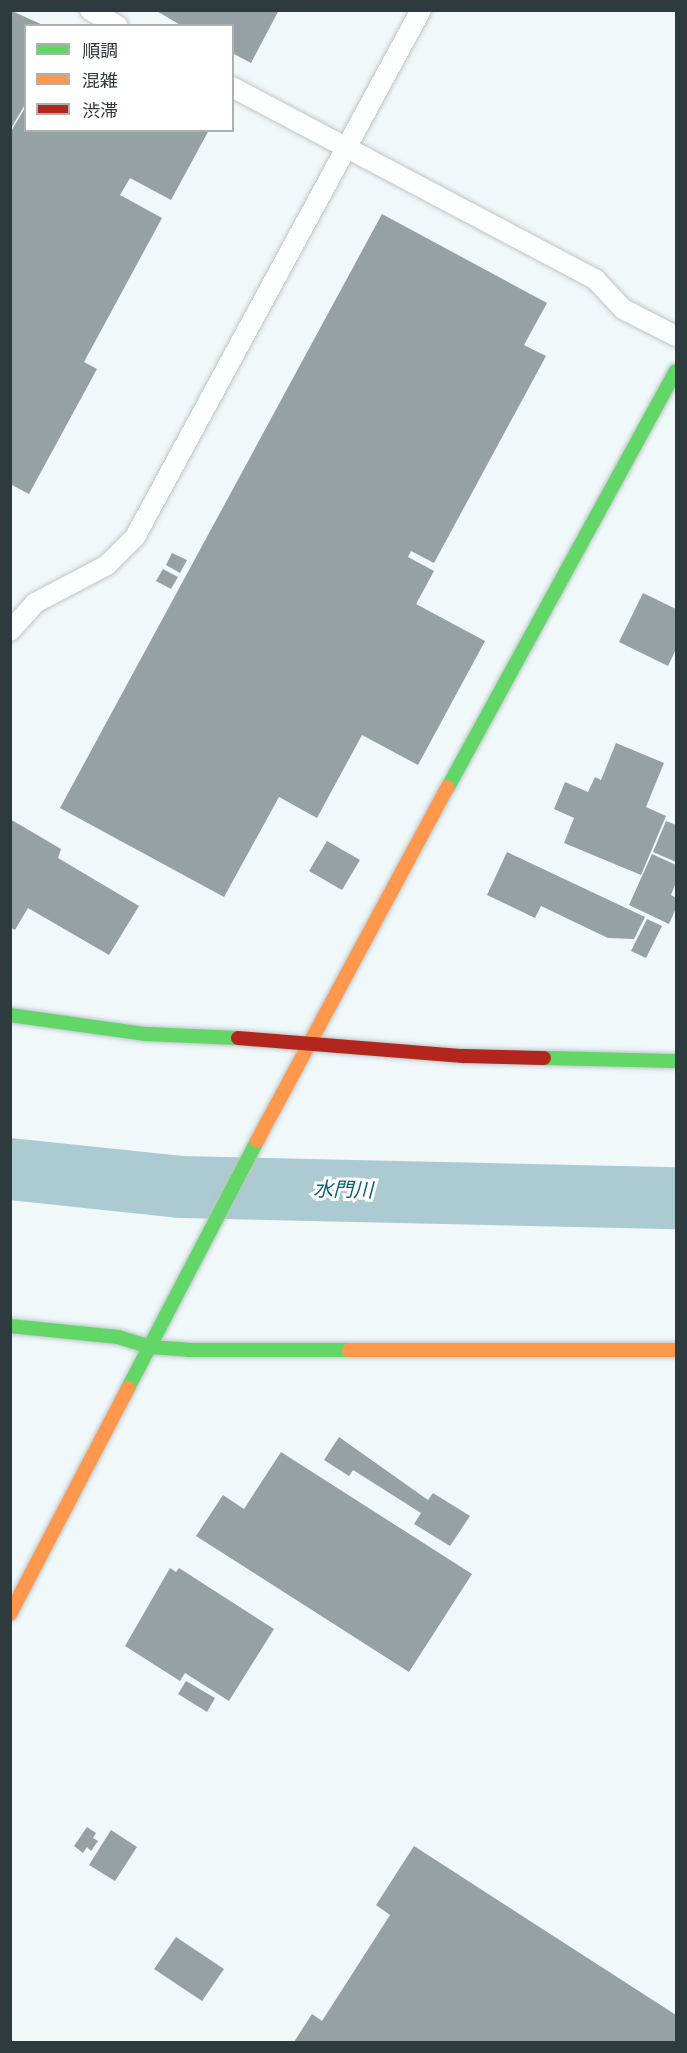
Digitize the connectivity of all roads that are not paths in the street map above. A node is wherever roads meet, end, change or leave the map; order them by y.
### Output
1 (90, 10) edge
2 (421, 10) edge
3 (114, 24) edge
4 (234, 88) edge
5 (345, 147) junction
6 (676, 336) edge
7 (676, 371) edge
8 (10, 631) edge
9 (10, 1015) edge
10 (309, 1042) junction
11 (676, 1060) edge
12 (10, 1326) edge
13 (150, 1347) junction
14 (676, 1350) edge
15 (10, 1614) edge

1 - 3 lane
2 - 5 lane
4 - 5 lane
5 - 6 lane
5 - 8 lane
7 - 10 street
9 - 10 street
10 - 11 street
10 - 13 street
12 - 13 street
13 - 14 street
13 - 15 street

